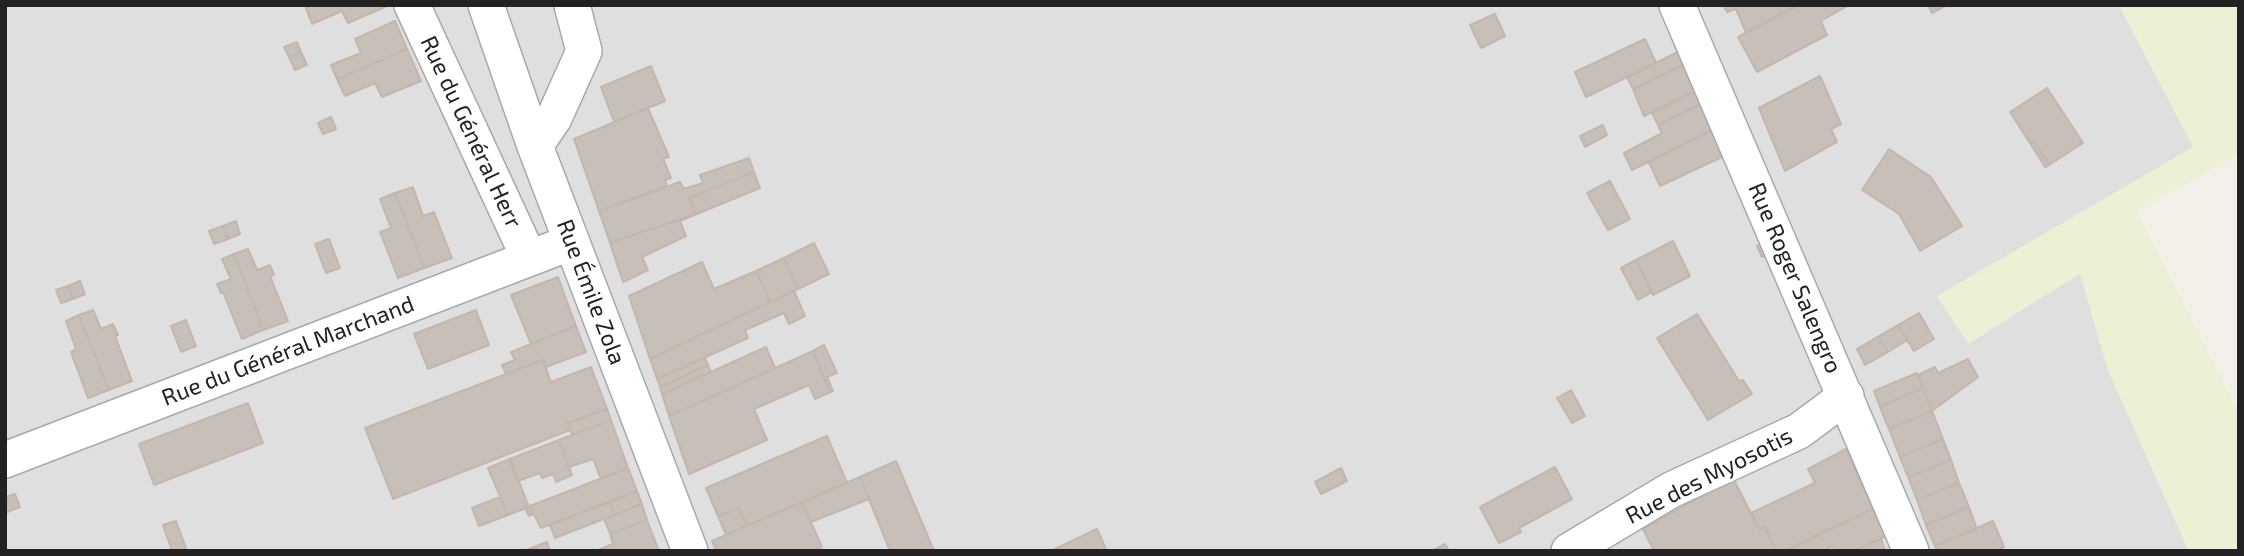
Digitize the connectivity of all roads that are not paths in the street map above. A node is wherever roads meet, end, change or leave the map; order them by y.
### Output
1 (412, 5) edge
2 (572, 5) edge
3 (1677, 5) edge
4 (491, 14) edge
5 (535, 146) junction
6 (572, 242) junction
7 (529, 258) junction
8 (1846, 396) junction
9 (5, 460) edge
10 (690, 551) edge
11 (1569, 551) edge
12 (1911, 551) edge

1 - 7 street, Rue du Général Herr
2 - 5 street
3 - 8 street, Rue Roger Salengro
4 - 5 street, Rue Émile Zola
5 - 6 street, Rue Émile Zola
6 - 7 street, Rue du Général Marchand
6 - 10 street, Rue Émile Zola
7 - 9 street, Rue du Général Marchand
8 - 11 street, Rue des Myosotis
8 - 12 street, Rue Roger Salengro

